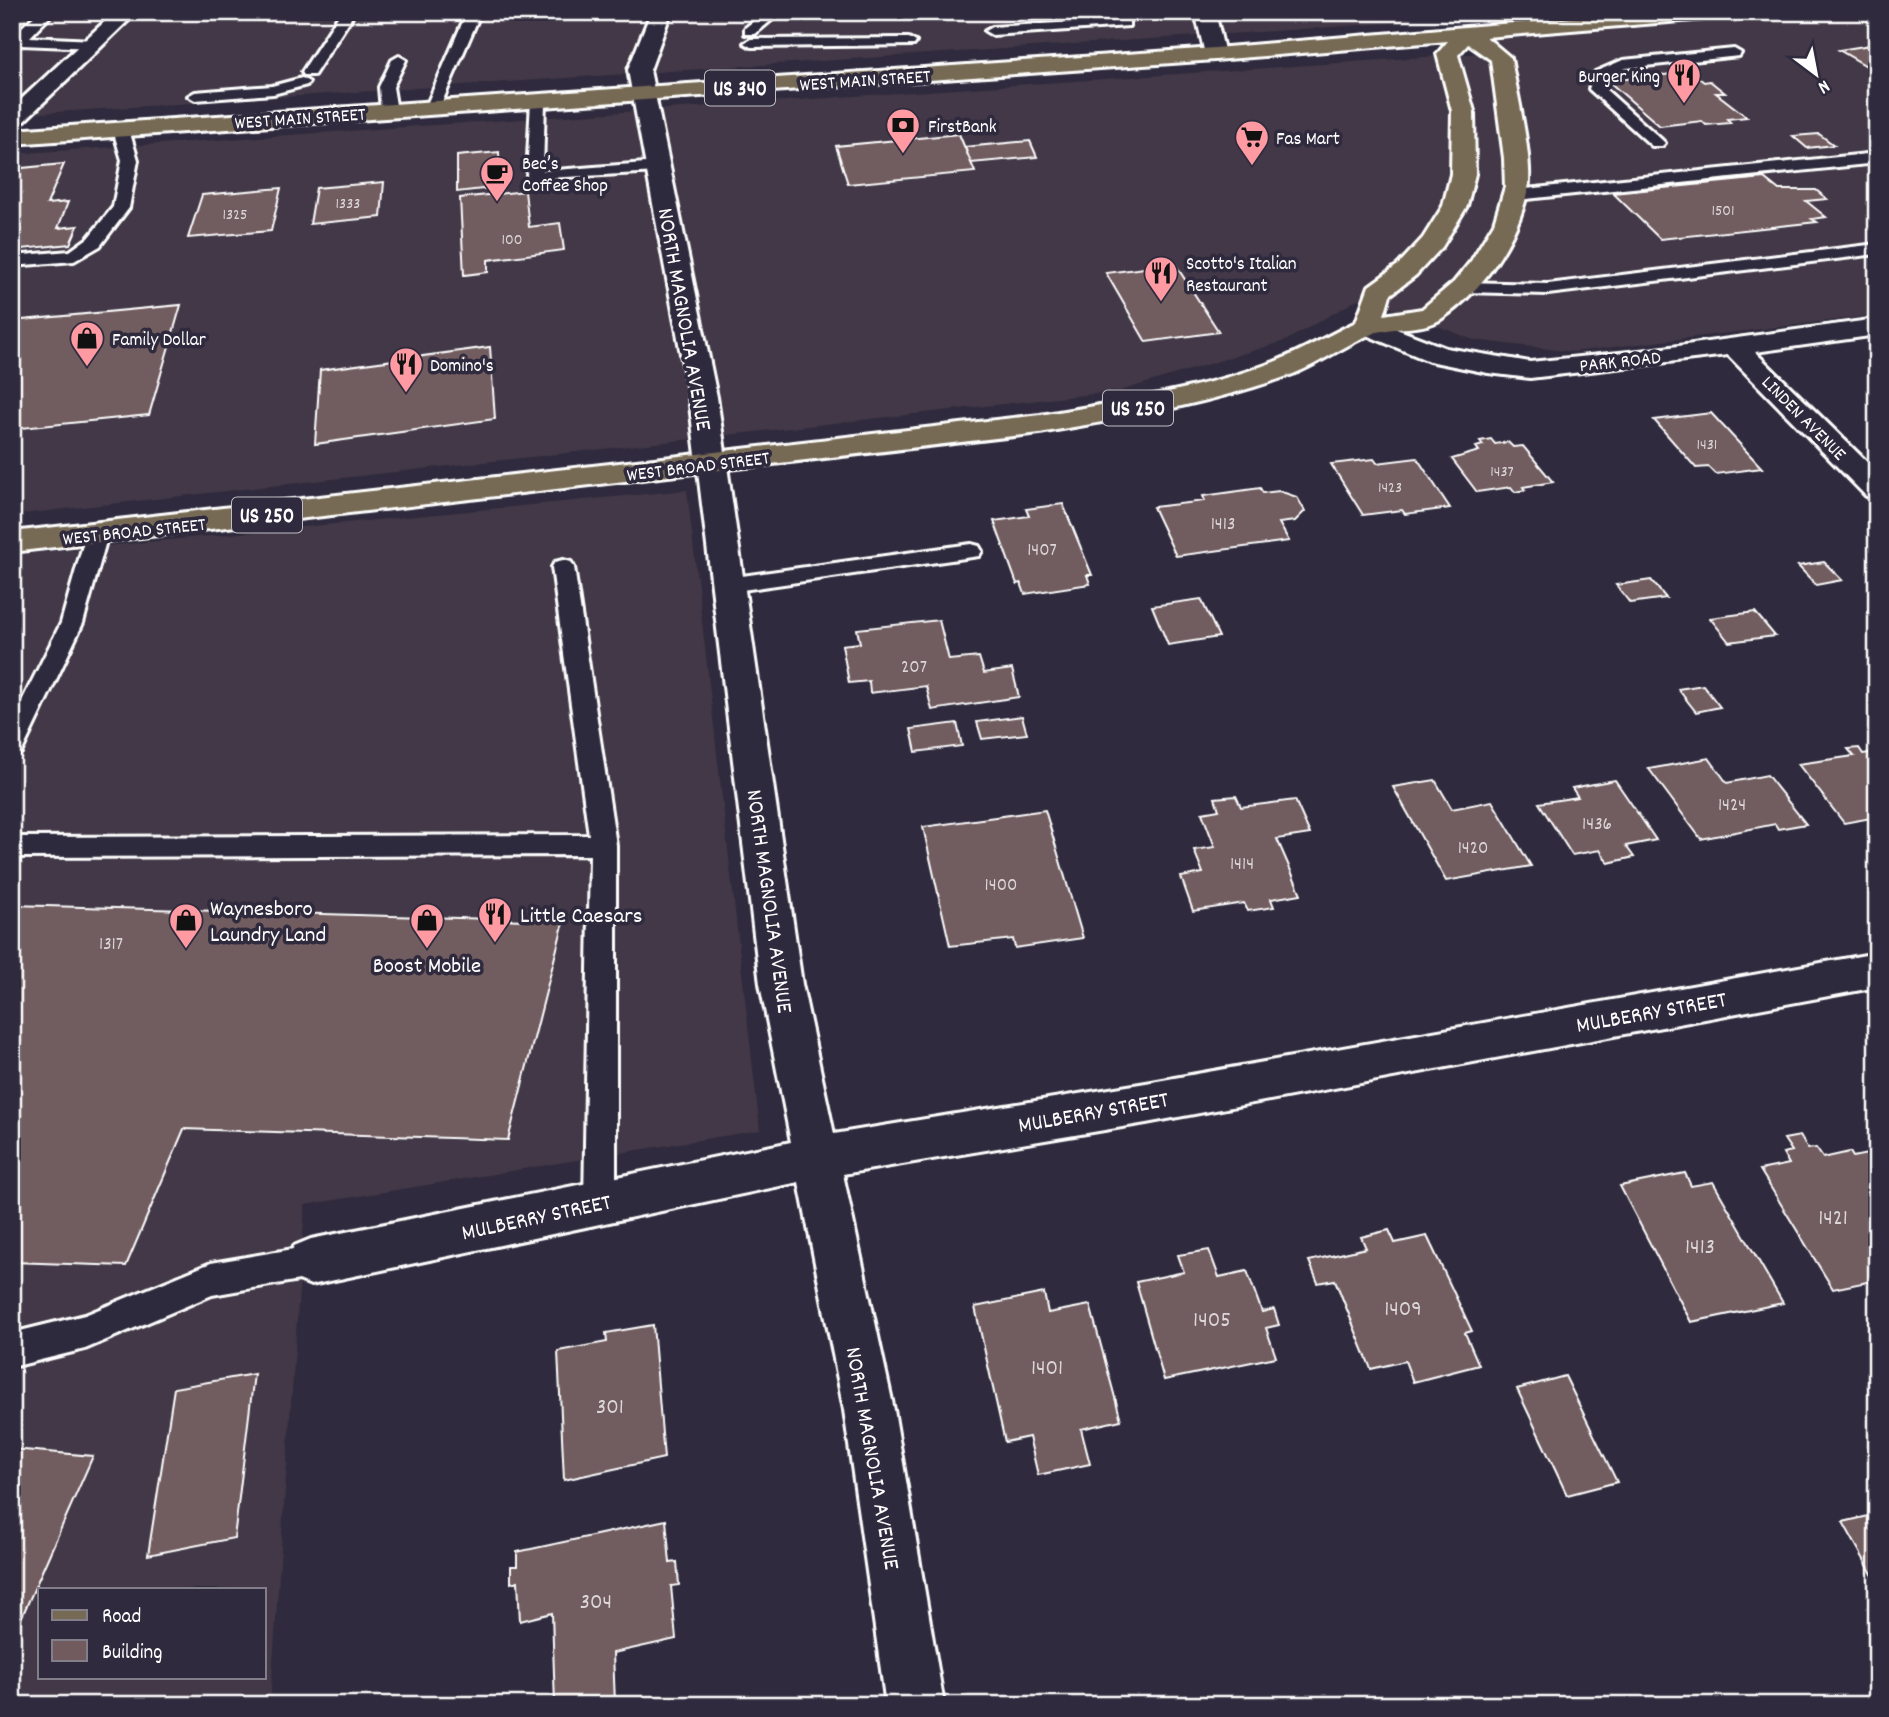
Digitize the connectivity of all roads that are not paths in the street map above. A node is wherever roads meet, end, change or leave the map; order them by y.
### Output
1 (47, 12) edge
2 (127, 12) edge
3 (348, 12) edge
4 (474, 12) edge
5 (661, 12) edge
6 (774, 12) edge
7 (1205, 12) edge
8 (1718, 12) edge
9 (1465, 22) edge
10 (1124, 23) dead end
11 (992, 31) dead end
12 (909, 41) dead end
13 (15, 42) edge
14 (94, 44) junction
15 (1734, 53) dead end
16 (1215, 54) junction
17 (399, 60) dead end
18 (240, 93) junction
19 (644, 94) junction
20 (195, 96) dead end
21 (538, 101) junction
22 (432, 109) junction
23 (389, 111) junction
24 (12, 120) edge
25 (232, 122) junction
26 (121, 130) junction
27 (12, 137) edge
28 (1657, 143) dead end
29 (1877, 158) edge
30 (658, 167) junction
31 (1516, 195) junction
32 (1877, 249) edge
33 (12, 261) edge
34 (1463, 287) junction
35 (1368, 327) junction
36 (1877, 327) edge
37 (1734, 346) junction
38 (711, 464) junction
39 (1877, 489) edge
40 (97, 534) junction
41 (12, 542) edge
42 (971, 551) dead end
43 (563, 567) dead end
44 (728, 585) junction
45 (12, 747) edge
46 (603, 845) junction
47 (12, 847) edge
48 (1877, 970) edge
49 (816, 1158) junction
50 (600, 1203) junction
51 (311, 1262) joint
52 (12, 1350) edge
53 (915, 1705) edge

1 - 13 lane
2 - 14 street
3 - 18 lane
4 - 22 lane
5 - 19 street, NORTH MAGNOLIA AVENUE
6 - 12 lane
7 - 16 street
8 - 9 main road, WEST MAIN STREET
9 - 16 main road, WEST MAIN STREET / US 340
9 - 31 main road, WEST BROAD STREET / US 250
9 - 35 main road
10 - 11 lane
13 - 14 lane
14 - 24 street
15 - 28 lane
16 - 19 main road, WEST MAIN STREET / US 340
17 - 23 lane
18 - 20 lane
18 - 25 lane
19 - 21 main road, WEST MAIN STREET / US 340
19 - 30 street, NORTH MAGNOLIA AVENUE
21 - 22 main road, WEST MAIN STREET / US 340
21 - 30 lane
22 - 23 main road, WEST MAIN STREET / US 340
23 - 25 main road, WEST MAIN STREET / US 340
25 - 26 main road, WEST MAIN STREET / US 340
26 - 27 main road, WEST MAIN STREET / US 340
26 - 33 lane
29 - 31 lane
30 - 38 street, NORTH MAGNOLIA AVENUE
31 - 34 main road, WEST BROAD STREET / US 250
32 - 34 lane
34 - 35 main road, WEST BROAD STREET / US 250
35 - 37 street, PARK ROAD
35 - 38 main road, WEST BROAD STREET / US 250
36 - 37 street, PARK ROAD
37 - 39 street, LINDEN AVENUE
38 - 40 main road, WEST BROAD STREET / US 250
38 - 44 street, NORTH MAGNOLIA AVENUE
40 - 41 main road, WEST BROAD STREET / US 250
40 - 45 lane
42 - 44 lane
43 - 46 lane
44 - 49 street, NORTH MAGNOLIA AVENUE
46 - 47 lane
46 - 50 lane
48 - 49 street, MULBERRY STREET
49 - 50 street, MULBERRY STREET
49 - 53 street, NORTH MAGNOLIA AVENUE
50 - 51 street, MULBERRY STREET
51 - 52 lane

